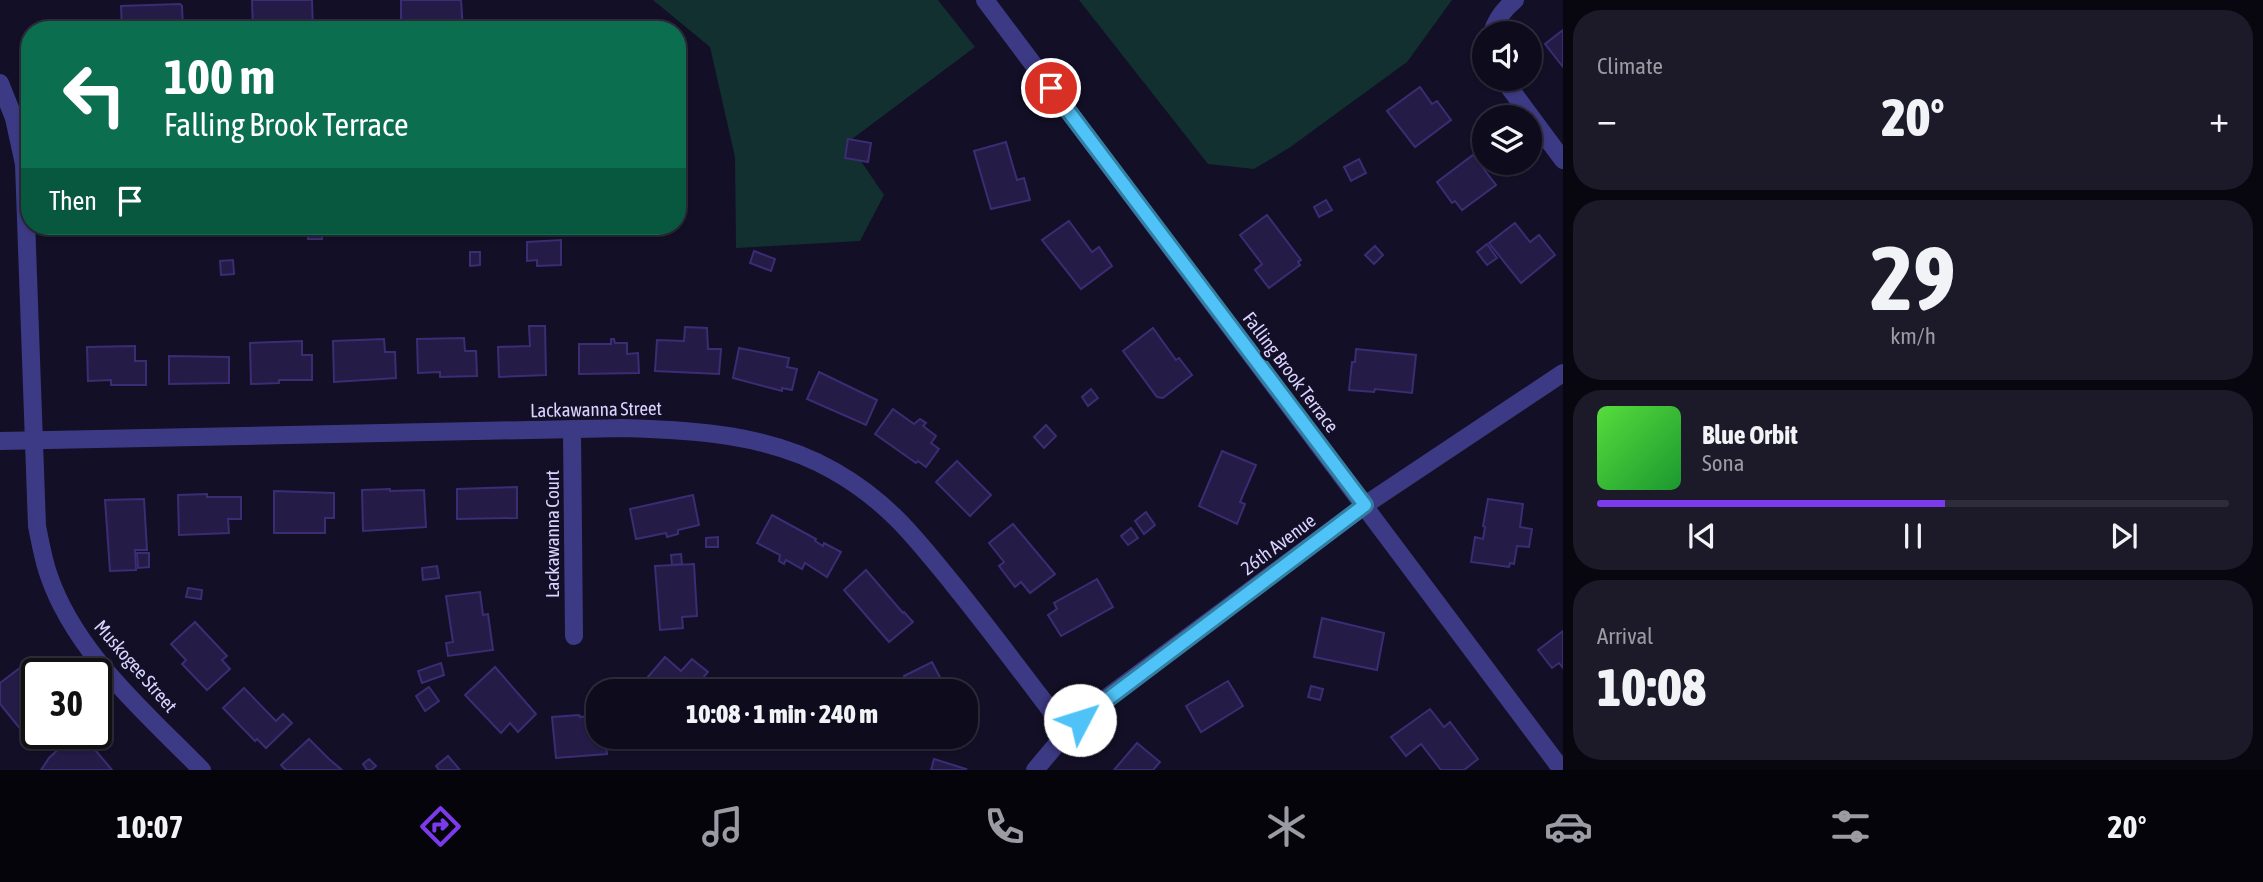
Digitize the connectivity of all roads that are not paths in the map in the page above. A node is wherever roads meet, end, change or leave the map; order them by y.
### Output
1 (985, 0) edge
2 (1515, 0) edge
3 (1496, 21) edge
4 (0, 83) edge
5 (1512, 91) edge
6 (21, 115) edge
7 (1563, 160) edge
8 (26, 235) edge
9 (1563, 373) edge
10 (572, 430) junction
11 (33, 440) junction
12 (0, 441) edge
13 (1365, 505) junction
14 (574, 636) dead end
15 (1067, 732) junction
16 (202, 770) edge
17 (1035, 770) edge
18 (1562, 770) edge

1 - 13 street, Falling Brook Terrace
2 - 3 street
4 - 6 street, Muskogee Street
5 - 7 street
8 - 11 street, Muskogee Street
9 - 13 street, 26th Avenue
10 - 11 street, Lackawanna Street
10 - 14 street, Lackawanna Court
10 - 15 street, Lackawanna Street
11 - 12 street, Lackawanna Street
11 - 16 street, Muskogee Street
13 - 15 street, 26th Avenue
13 - 18 street, Falling Brook Terrace
15 - 17 street, 26th Avenue

